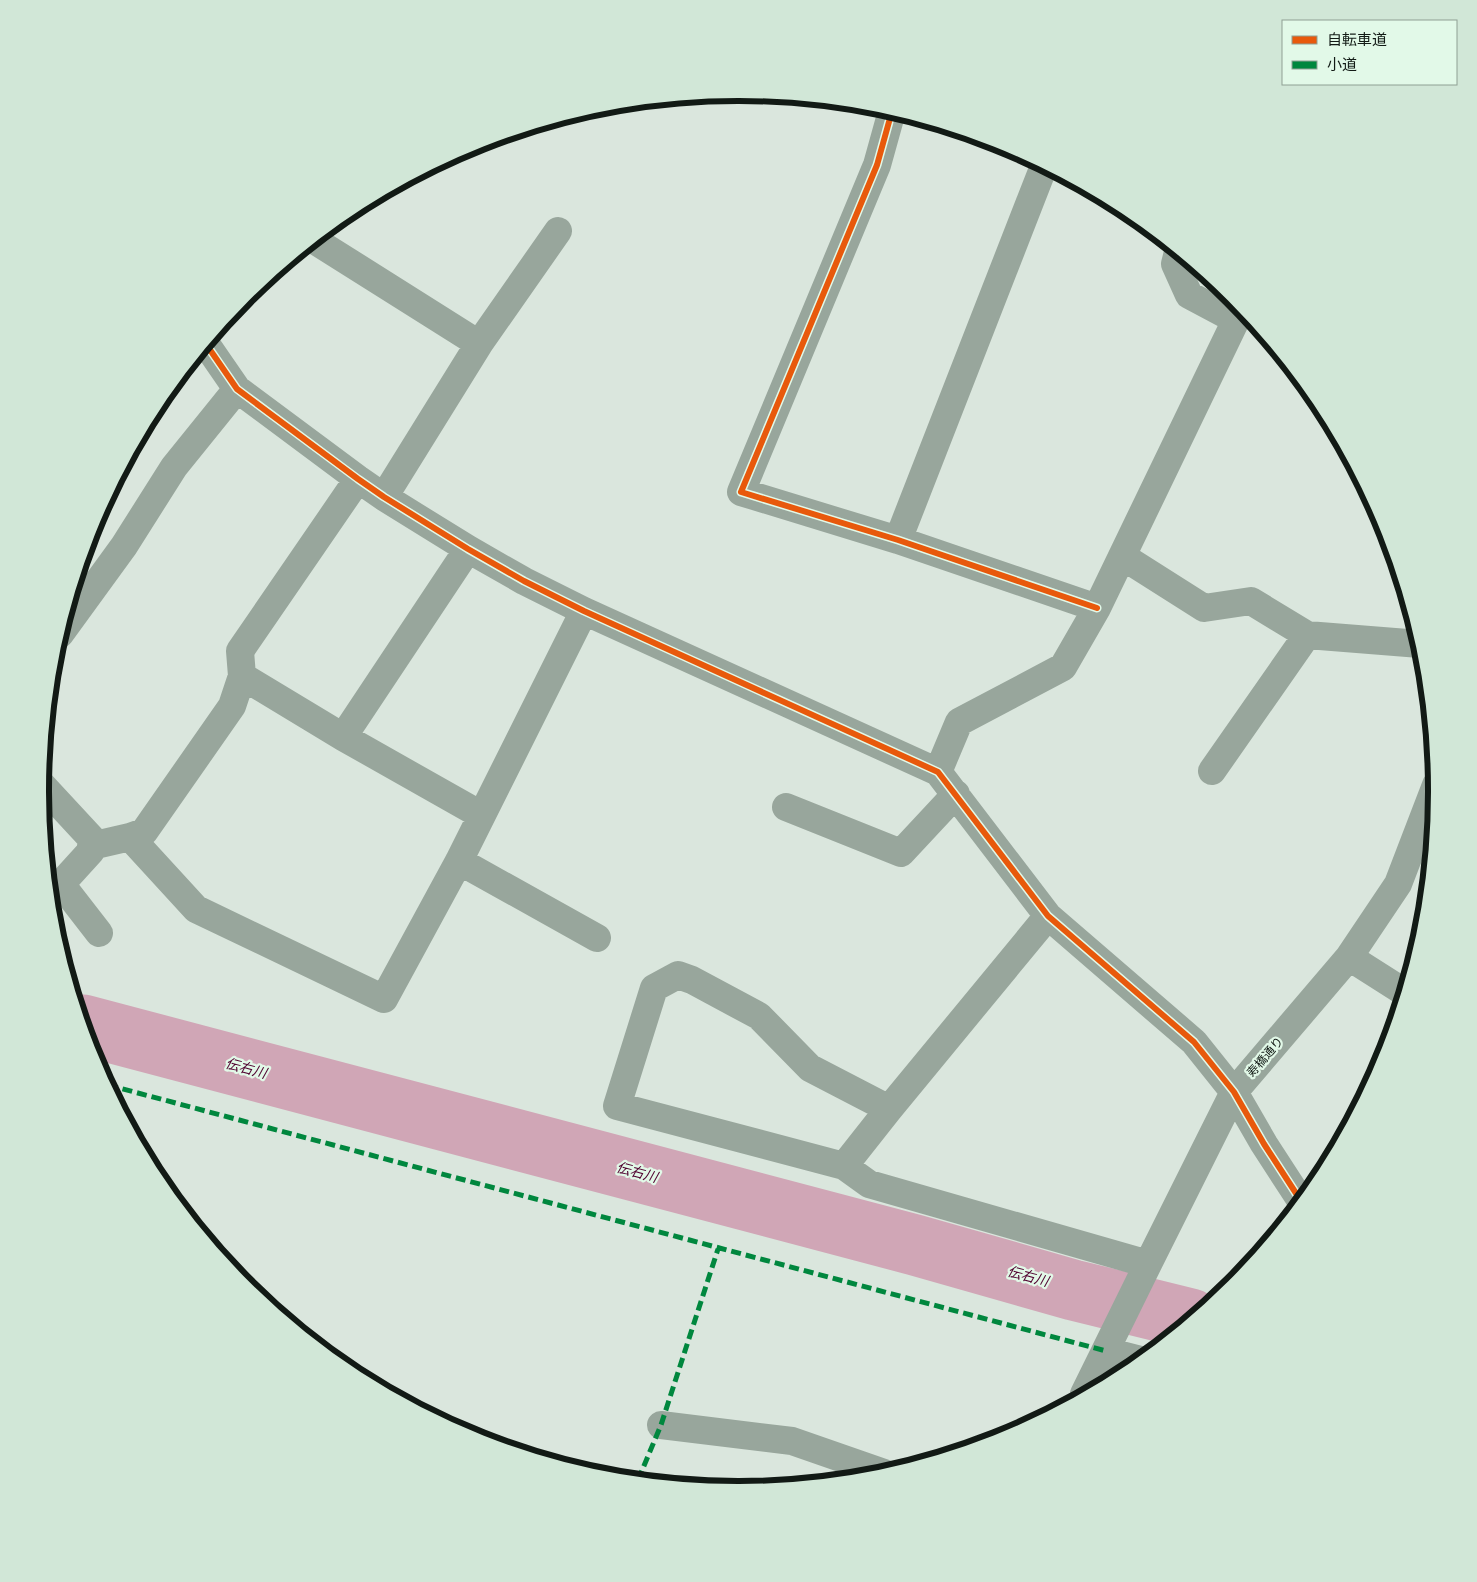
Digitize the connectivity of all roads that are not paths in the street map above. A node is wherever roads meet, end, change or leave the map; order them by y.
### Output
1 (890, 119) edge
2 (1042, 171) edge
3 (558, 231) dead end
4 (320, 244) edge
5 (1176, 259) edge
6 (479, 344) junction
7 (209, 349) edge
8 (237, 389) junction
9 (358, 479) junction
10 (384, 497) junction
11 (898, 540) junction
12 (468, 549) junction
13 (1122, 556) junction
14 (78, 597) edge
15 (1097, 608) junction
16 (584, 611) junction
17 (1307, 635) junction
18 (1412, 643) edge
19 (242, 676) junction
20 (343, 737) junction
21 (1212, 771) dead end
22 (938, 772) junction
23 (49, 793) edge
24 (956, 794) junction
25 (786, 807) dead end
26 (1428, 807) edge
27 (481, 815) junction
28 (130, 838) junction
29 (91, 846) junction
30 (459, 861) junction
31 (1048, 916) junction
32 (99, 933) dead end
33 (597, 938) dead end
34 (1349, 957) junction
35 (1399, 989) edge
36 (1234, 1092) junction
37 (889, 1109) junction
38 (844, 1166) junction
39 (1297, 1196) edge
40 (1145, 1269) junction
41 (1110, 1342) junction
42 (1134, 1356) edge
43 (1089, 1385) edge
44 (660, 1424) dead end
45 (869, 1468) edge

1 - 11 street
2 - 11 street
3 - 6 street
4 - 6 street
5 - 13 street
6 - 10 street
7 - 8 street
8 - 9 street
8 - 14 street
9 - 10 street
9 - 19 street
10 - 12 street
11 - 15 street
12 - 16 street
12 - 20 street
13 - 15 street
13 - 17 street
15 - 22 street
16 - 22 street
16 - 27 street
17 - 18 street
17 - 21 street
19 - 20 street
19 - 28 street
20 - 27 street
22 - 24 street
23 - 29 street
24 - 25 street
24 - 31 street
26 - 34 street, 寿橋通り
27 - 30 street
28 - 29 street
28 - 30 street
29 - 32 street
30 - 33 street
31 - 36 street
31 - 37 street
34 - 35 street
34 - 36 street, 寿橋通り
36 - 39 street
36 - 40 street, 寿橋通り
37 - 38 street
37 - 38 street
38 - 40 street
40 - 41 street, 寿橋通り
41 - 42 street
41 - 43 street, 寿橋通り
44 - 45 street

